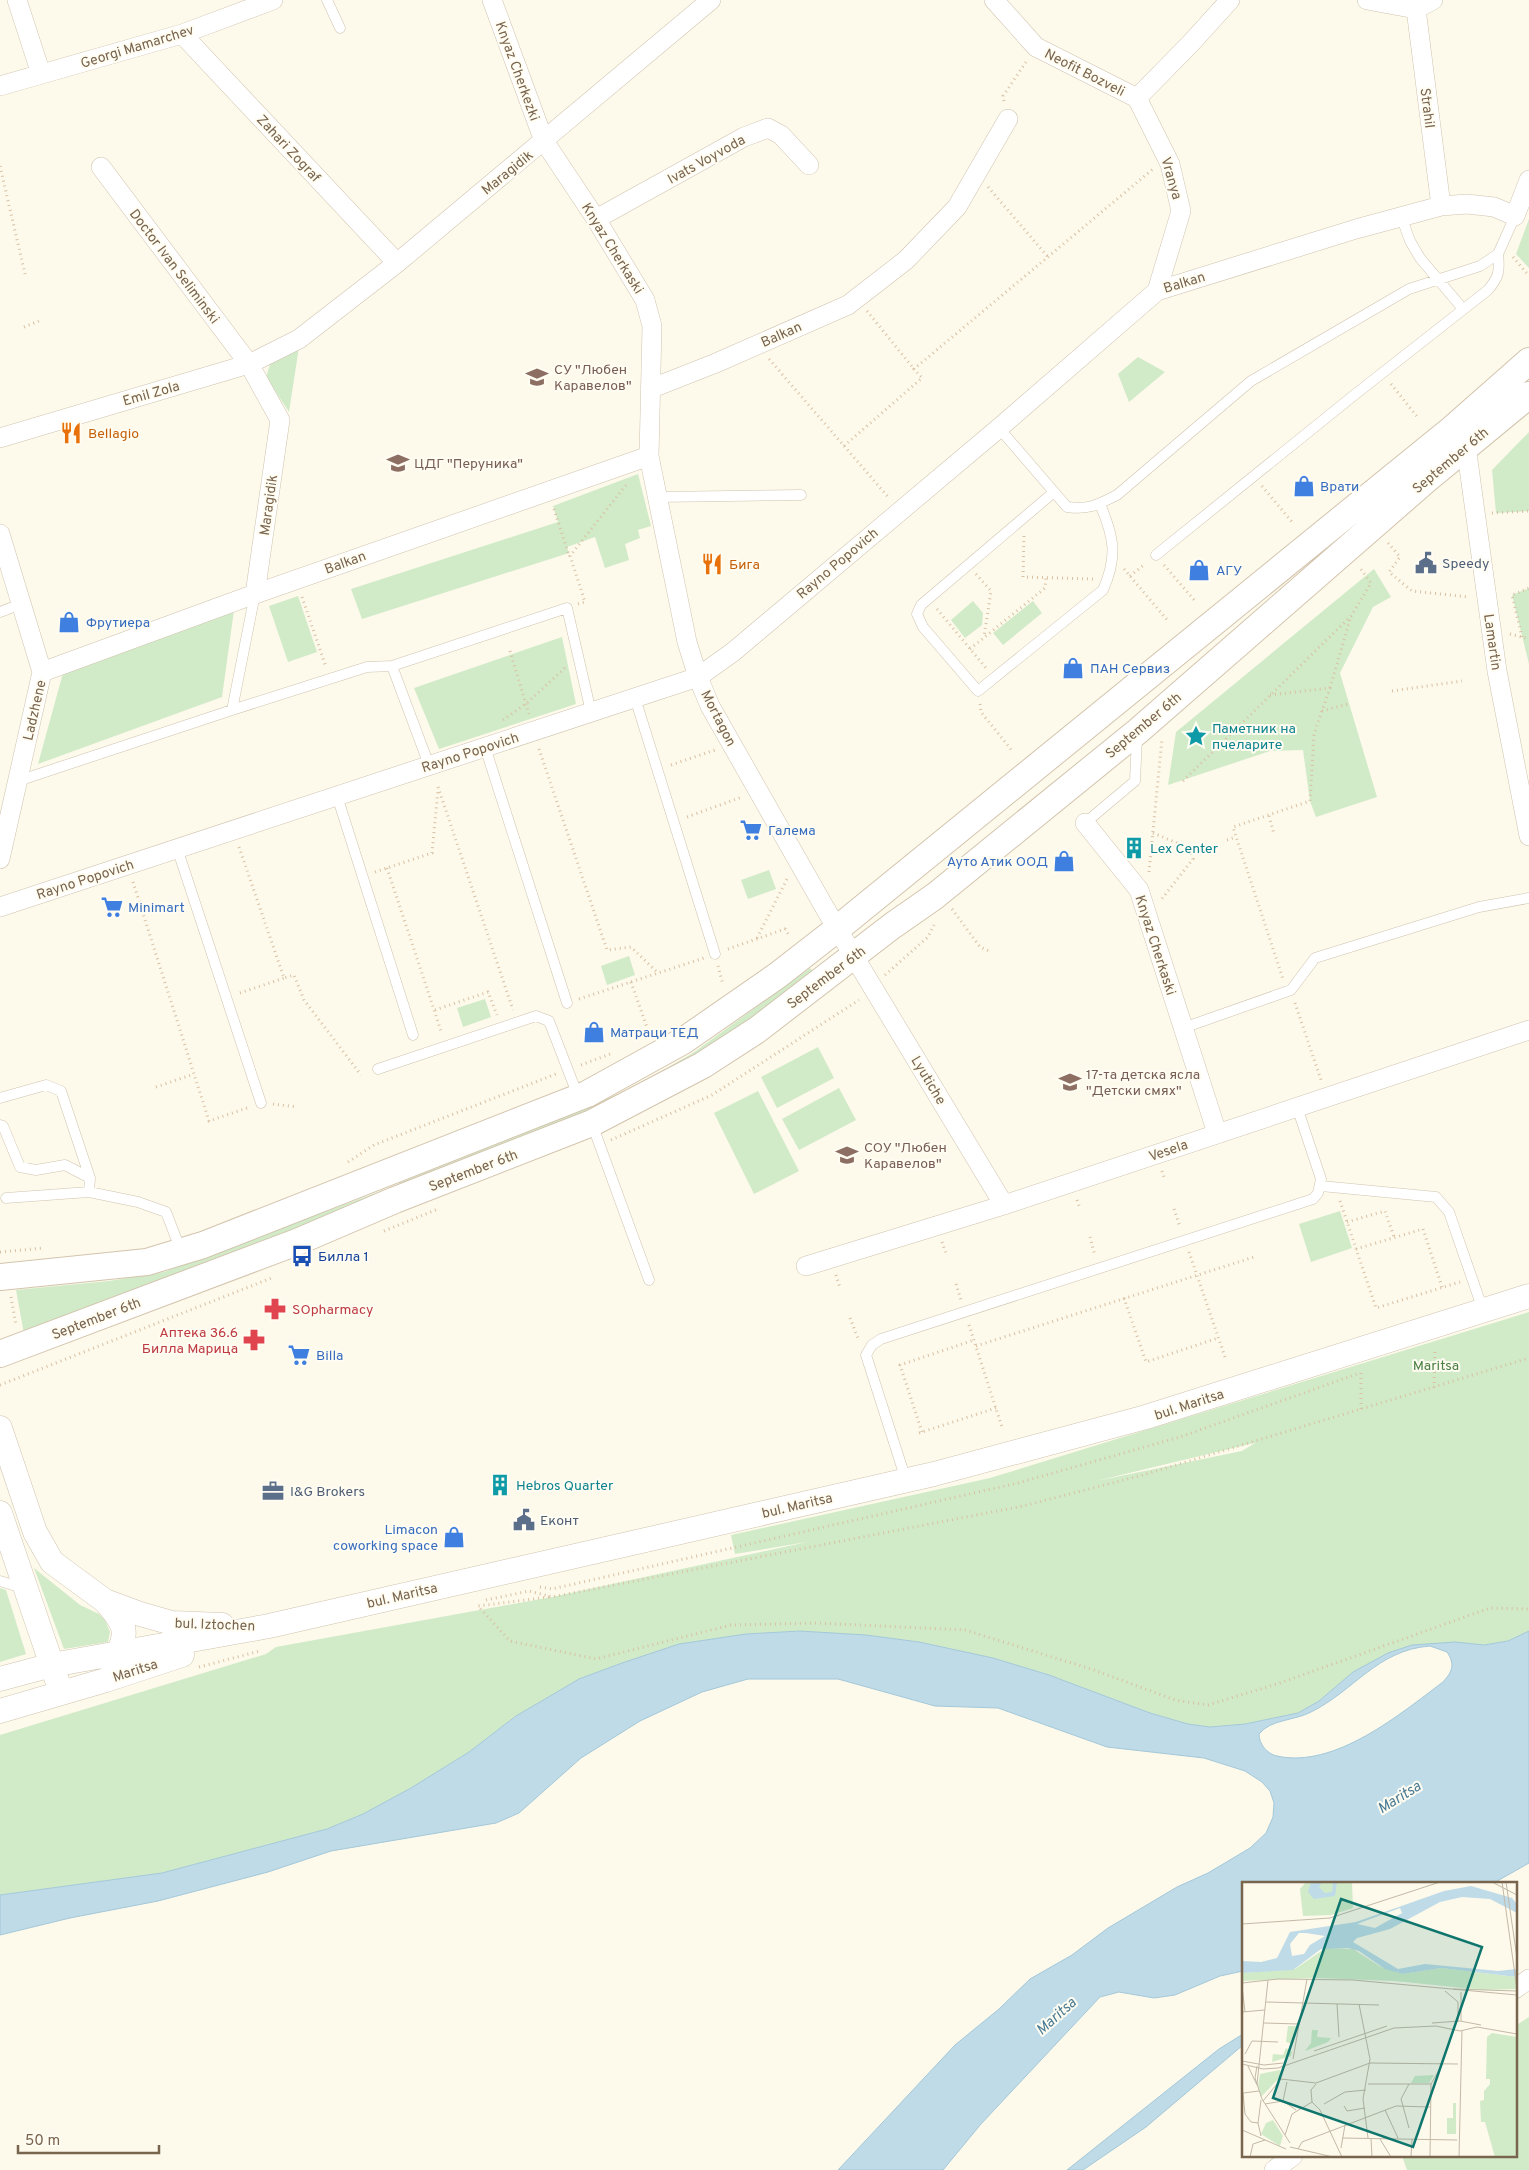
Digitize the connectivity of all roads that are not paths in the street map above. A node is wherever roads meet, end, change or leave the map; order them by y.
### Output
1 (17, 0) edge
2 (272, 0) edge
3 (327, 0) edge
4 (492, 0) edge
5 (711, 0) edge
6 (994, 0) edge
7 (1230, 0) edge
8 (1367, 0) edge
9 (1433, 0) edge
10 (1416, 9) junction
11 (340, 28) dead end
12 (182, 34) junction
13 (41, 74) junction
14 (0, 86) edge
15 (1137, 98) junction
16 (1008, 119) road end
17 (544, 141) junction
18 (809, 165) dead end
19 (101, 167) dead end
20 (1529, 180) edge
21 (1441, 206) junction
22 (1401, 216) junction
23 (1516, 216) junction
24 (596, 220) junction
25 (1500, 249) junction
26 (397, 262) junction
27 (1438, 279) junction
28 (1157, 291) junction
29 (1464, 309) junction
30 (299, 339) joint
31 (1529, 361) edge
32 (249, 364) junction
33 (650, 389) junction
34 (1529, 395) edge
35 (999, 428) junction
36 (0, 438) edge
37 (1466, 446) junction
38 (649, 456) junction
39 (1054, 492) junction
40 (801, 495) dead end
41 (657, 497) junction
42 (1100, 504) junction
43 (896, 512) joint
44 (0, 534) edge
45 (1156, 555) road end
46 (255, 594) junction
47 (21, 604) junction
48 (0, 612) edge
49 (392, 666) junction
50 (42, 672) junction
51 (698, 677) junction
52 (635, 698) junction
53 (232, 710) junction
54 (591, 712) junction
55 (1150, 731) junction
56 (485, 747) junction
57 (435, 764) junction
58 (18, 780) junction
59 (337, 796) junction
60 (1527, 815) edge
61 (1085, 823) joint
62 (1529, 836) edge
63 (178, 848) junction
64 (0, 859) edge
65 (1529, 898) edge
66 (0, 907) edge
67 (837, 928) junction
68 (715, 954) road end
69 (854, 956) junction
70 (567, 1003) road end
71 (1182, 1028) junction
72 (1529, 1030) edge
73 (413, 1035) dead end
74 (378, 1069) dead end
75 (578, 1097) junction
76 (0, 1098) edge
77 (261, 1103) road end
78 (1297, 1107) junction
79 (592, 1123) junction
80 (0, 1125) edge
81 (1217, 1133) junction
82 (90, 1178) junction
83 (1320, 1186) junction
84 (89, 1192) junction
85 (6, 1198) dead end
86 (1004, 1204) junction
87 (181, 1252) junction
88 (3, 1264) edge
89 (806, 1266) dead end
90 (649, 1280) dead end
91 (1529, 1296) edge
92 (1484, 1310) junction
93 (11, 1350) edge
94 (0, 1428) edge
95 (906, 1481) junction
96 (2, 1526) edge
97 (0, 1581) edge
98 (27, 1589) junction
99 (105, 1601) junction
100 (269, 1626) junction
101 (118, 1654) junction
102 (52, 1665) junction
103 (0, 1679) edge
104 (106, 1680) junction
105 (62, 1694) junction
106 (0, 1711) edge
107 (1529, 1979) edge
108 (1516, 1988) edge
109 (1290, 2158) edge
110 (1274, 2170) edge

1 - 13 street
2 - 12 street, Georgi Mamarchev
3 - 11 lane
4 - 17 street, Knyaz Cherkezki
5 - 17 street, Maragidik
6 - 15 street, Neofit Bozveli
7 - 15 street
8 - 10 street
9 - 10 street
10 - 21 street, Strahil
12 - 13 street, Georgi Mamarchev
12 - 26 street, Zahari Zograf
13 - 14 street, Georgi Mamarchev
15 - 28 street, Vranya
16 - 33 street, Balkan
17 - 24 street, Knyaz Cherkaski
17 - 26 street, Maragidik
18 - 24 street, Ivats Voyvoda
19 - 32 street, Doctor Ivan Seliminski
20 - 23 street
21 - 22 street, Balkan
21 - 23 street, Balkan
22 - 27 lane
22 - 28 street, Balkan
23 - 25 lane
24 - 33 street, Knyaz Cherkaski
25 - 27 lane
25 - 29 lane
26 - 30 street, Maragidik
27 - 29 lane
27 - 42 lane
28 - 35 street, Balkan
29 - 45 lane
30 - 32 street, Emil Zola
31 - 67 main road, September 6th
32 - 36 street, Emil Zola
32 - 46 street, Maragidik
33 - 38 street, Knyaz Cherkaski
34 - 37 main road, September 6th
35 - 39 lane
35 - 43 street, Balkan
37 - 55 main road, September 6th
37 - 60 street, Lamartin
38 - 41 street, Mortagon
38 - 46 street, Balkan
39 - 42 lane
39 - 42 lane
40 - 41 lane
41 - 51 street, Mortagon
43 - 51 street, Rayno Popovich
44 - 47 street, Ladzhene
46 - 50 street, Balkan
46 - 53 lane
47 - 48 lane
47 - 50 street, Ladzhene
49 - 53 lane
49 - 54 lane
49 - 57 lane
50 - 58 street, Ladzhene
51 - 52 street, Rayno Popovich
51 - 67 street, Mortagon
52 - 54 street, Rayno Popovich
52 - 68 lane
53 - 58 lane
54 - 56 street, Rayno Popovich
55 - 61 lane, Knyaz Cherkaski
55 - 69 main road, September 6th
56 - 57 street, Rayno Popovich
56 - 70 lane
57 - 59 street, Rayno Popovich
58 - 64 street, Ladzhene
59 - 63 street, Rayno Popovich
59 - 73 lane
60 - 62 street, Lamartin
61 - 71 street, Knyaz Cherkaski
63 - 66 street, Rayno Popovich
63 - 77 lane
65 - 71 lane
67 - 69 street, Mortagon
67 - 75 main road, September 6th
69 - 79 main road, September 6th
69 - 86 street, Lyutiche
71 - 81 street, Knyaz Cherkaski
72 - 78 street, Vesela
74 - 75 lane
75 - 87 main road, September 6th
76 - 82 lane
78 - 81 street, Vesela
78 - 83 lane
79 - 90 lane
79 - 93 main road, September 6th
80 - 82 lane
81 - 86 street, Vesela
82 - 84 lane
83 - 92 lane
83 - 95 lane
84 - 85 lane
84 - 87 lane
86 - 89 street, Vesela
87 - 88 main road, September 6th
91 - 92 street, bul. Maritsa
92 - 95 street, bul. Maritsa
94 - 99 street, bul. Iztochen
95 - 100 street, bul. Maritsa
96 - 98 street
97 - 98 lane
98 - 102 street
99 - 100 street, bul. Iztochen
99 - 101 street
100 - 101 street, bul. Maritsa
100 - 104 street, Maritsa
101 - 102 street, bul. Maritsa
101 - 104 street
102 - 103 street
102 - 105 street
104 - 105 street, Maritsa
105 - 106 street, Maritsa
107 - 108 street
109 - 110 street

